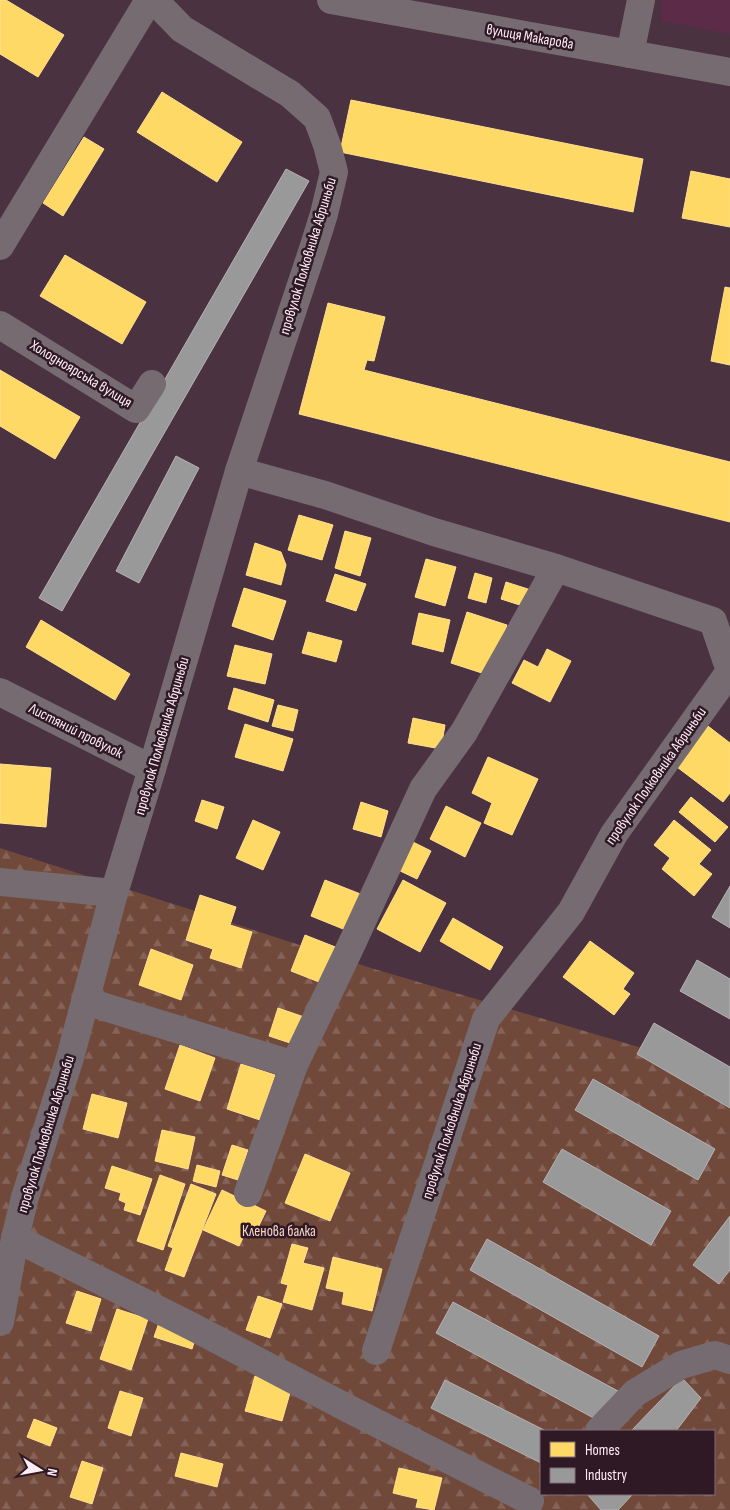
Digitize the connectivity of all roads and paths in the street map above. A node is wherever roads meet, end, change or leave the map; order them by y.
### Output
1 (149, 0) edge
2 (154, 0) edge
3 (330, 0) edge
4 (641, 0) edge
5 (630, 54) junction
6 (730, 72) edge
7 (0, 246) edge
8 (0, 325) edge
9 (152, 384) dead end
10 (239, 471) junction
11 (556, 568) junction
12 (0, 692) edge
13 (152, 769) junction
14 (0, 882) edge
15 (114, 894) junction
16 (85, 1001) junction
17 (294, 1065) junction
18 (248, 1193) dead end
19 (15, 1238) junction
20 (0, 1322) edge
21 (376, 1351) dead end
22 (730, 1360) edge
23 (600, 1430) edge
24 (532, 1501) edge

1 - 7 street
2 - 10 street, провулок Полковника Абриньби
3 - 5 street, вулиця Макарова
4 - 5 street
5 - 6 street, вулиця Макарова
8 - 9 street, Холодноярська вулиця
10 - 11 street, провулок Полковника Абриньби
10 - 13 street, провулок Полковника Абриньби
11 - 17 street
11 - 21 street, провулок Полковника Абриньби
12 - 13 street, Листяний провулок
13 - 15 street, провулок Полковника Абриньби
14 - 15 street
15 - 16 street, провулок Полковника Абриньби
16 - 17 street
16 - 19 street, провулок Полковника Абриньби
17 - 18 street
19 - 20 street, провулок Полковника Абриньби
19 - 24 street
22 - 23 street

